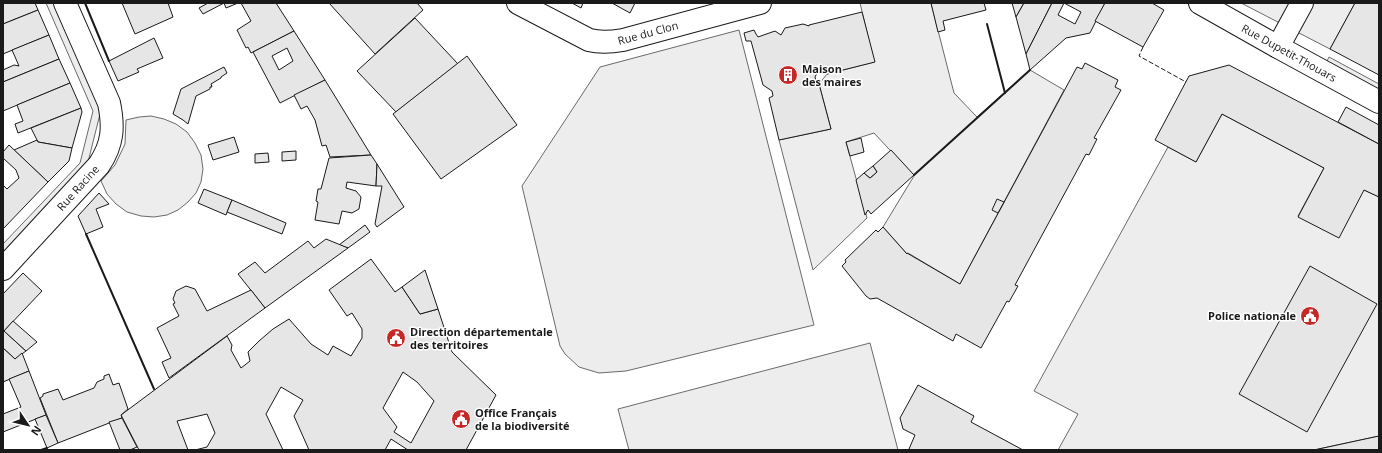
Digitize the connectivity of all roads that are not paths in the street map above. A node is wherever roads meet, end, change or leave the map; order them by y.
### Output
1 (65, 3) edge
2 (518, 3) edge
3 (760, 3) edge
4 (1302, 3) edge
5 (1205, 4) edge
6 (1278, 47) junction
7 (1379, 102) edge
8 (3, 269) edge

1 - 8 street, Rue Racine
2 - 3 street, Rue du Clon
4 - 6 street
5 - 6 street, Rue Dupetit-Thouars
6 - 7 street, Rue Dupetit-Thouars

